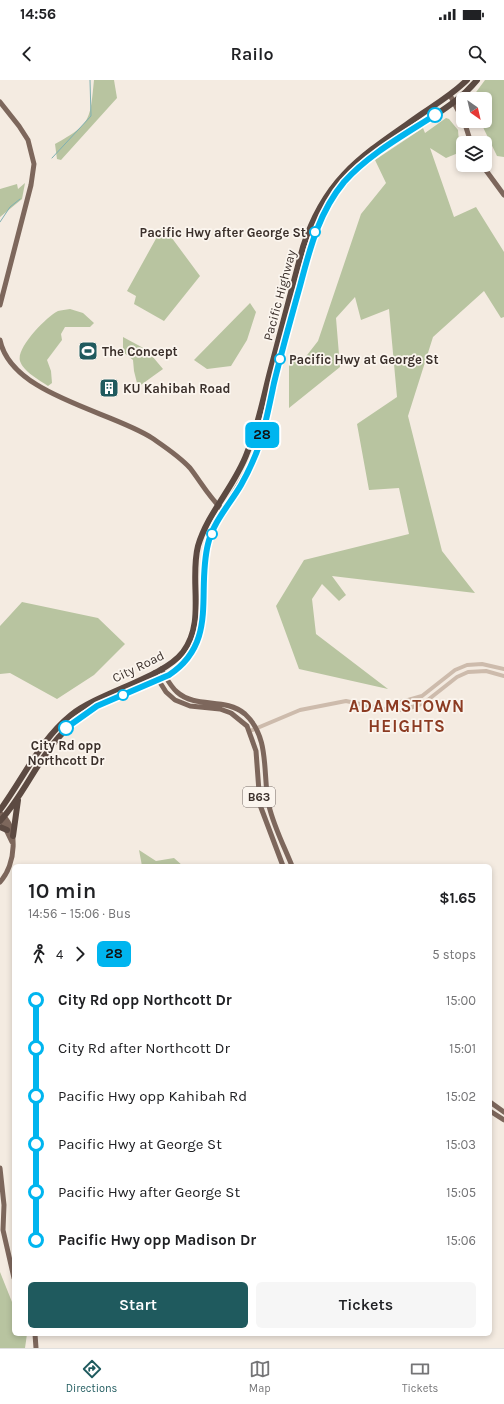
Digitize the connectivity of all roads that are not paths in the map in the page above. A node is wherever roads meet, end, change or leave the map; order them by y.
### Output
1 (467, 80) edge
2 (477, 80) edge
3 (450, 95) junction
4 (0, 102) edge
5 (453, 103) junction
6 (456, 108) edge
7 (487, 172) edge
8 (504, 195) edge
9 (0, 305) edge
10 (0, 340) edge
11 (217, 505) junction
12 (224, 511) junction
13 (161, 669) junction
14 (504, 669) edge
15 (154, 673) junction
16 (165, 676) junction
17 (504, 676) edge
18 (158, 680) junction
19 (388, 710) junction
20 (256, 729) junction
21 (250, 731) junction
22 (23, 789) junction
23 (1, 816) edge
24 (0, 827) edge
25 (7, 830) junction
26 (12, 839) junction
27 (282, 864) edge
28 (291, 864) edge
29 (0, 882) edge
30 (492, 1103) edge
31 (492, 1112) edge
32 (504, 1112) edge
33 (504, 1120) edge
34 (0, 1168) edge
35 (12, 1269) edge
36 (35, 1336) edge
37 (36, 1348) edge

1 - 3 highway, Pacific Highway
2 - 5 highway, Pacific Highway
3 - 5 main road
3 - 11 highway, Pacific Highway
4 - 9 main road
5 - 6 main road
5 - 12 highway, Pacific Highway
7 - 8 main road
10 - 11 main road
11 - 12 main road
11 - 13 highway, City Road
12 - 16 highway, City Road
13 - 15 highway, City Road
13 - 16 main road, B63
14 - 19 street
15 - 18 main road
15 - 23 highway, City Road
16 - 18 highway, City Road
16 - 20 main road, B63
17 - 19 street
18 - 21 main road, B63
18 - 22 highway, City Road
19 - 20 street
20 - 21 street
20 - 28 main road, B63
21 - 27 main road, B63
22 - 23 highway, City Road
22 - 26 highway
23 - 25 main road
23 - 26 main road
24 - 25 highway
25 - 26 main road
26 - 29 main road
30 - 32 main road
31 - 33 main road
34 - 35 main road
36 - 37 main road

